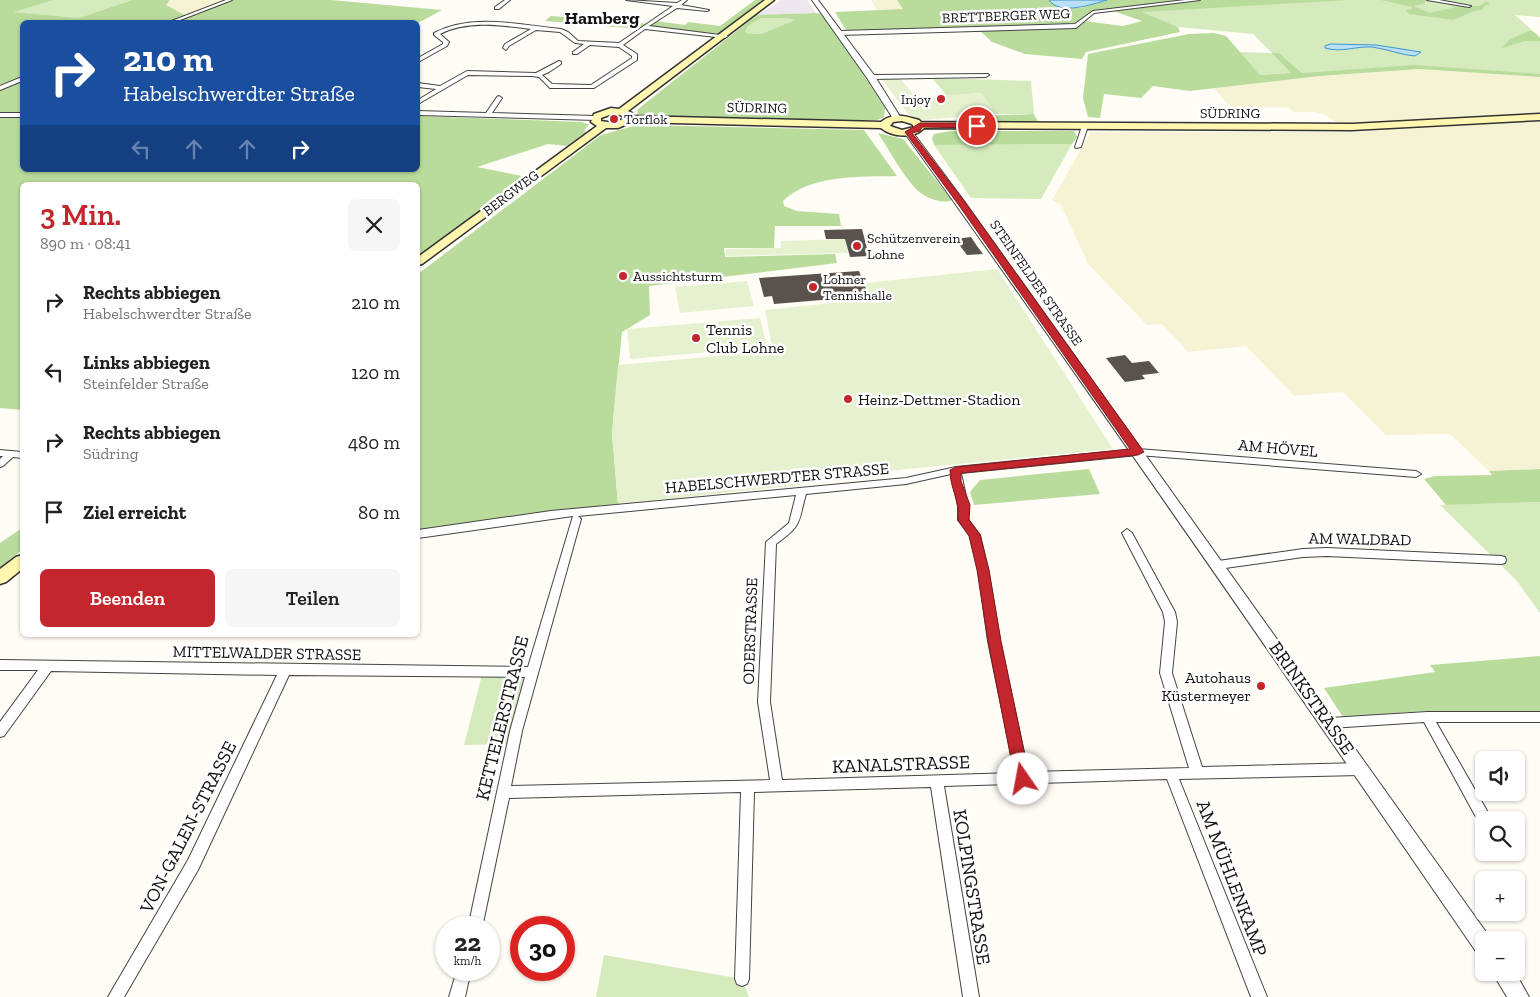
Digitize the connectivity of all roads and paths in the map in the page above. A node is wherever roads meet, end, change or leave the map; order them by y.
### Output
1 (230, 0) edge
2 (508, 0) edge
3 (628, 0) edge
4 (685, 0) edge
5 (770, 0) edge
6 (815, 0) edge
7 (1198, 0) edge
8 (1429, 0) edge
9 (677, 6) junction
10 (1469, 6) dead end
11 (497, 8) dead end
12 (707, 10) dead end
13 (177, 20) edge
14 (644, 27) junction
15 (534, 29) junction
16 (840, 33) junction
17 (723, 35) junction
18 (589, 43) junction
19 (620, 45) junction
20 (506, 48) dead end
21 (576, 53) dead end
22 (420, 59) edge
23 (559, 63) dead end
24 (538, 74) junction
25 (986, 75) dead end
26 (871, 77) junction
27 (20, 80) edge
28 (420, 85) edge
29 (0, 88) edge
30 (440, 88) junction
31 (499, 98) dead end
32 (420, 101) edge
33 (621, 112) junction
34 (420, 113) edge
35 (20, 114) edge
36 (0, 115) edge
37 (488, 115) junction
38 (1540, 117) edge
39 (596, 118) junction
40 (897, 118) junction
41 (630, 119) junction
42 (604, 125) junction
43 (885, 125) junction
44 (920, 125) junction
45 (1085, 126) junction
46 (908, 132) junction
47 (1078, 147) dead end
48 (420, 261) edge
49 (1138, 452) junction
50 (0, 453) edge
51 (11, 454) junction
52 (20, 455) edge
53 (0, 464) edge
54 (956, 470) junction
55 (1416, 474) dead end
56 (803, 490) junction
57 (576, 520) dead end
58 (1127, 533) dead end
59 (420, 534) edge
60 (1501, 560) dead end
61 (20, 563) edge
62 (1218, 565) junction
63 (0, 578) edge
64 (0, 665) edge
65 (47, 667) junction
66 (286, 670) junction
67 (533, 672) junction
68 (1427, 717) junction
69 (1540, 717) edge
70 (1330, 723) junction
71 (0, 732) edge
72 (1361, 769) junction
73 (1197, 773) junction
74 (1171, 774) junction
75 (1023, 779) junction
76 (937, 782) junction
77 (777, 786) junction
78 (748, 788) junction
79 (503, 792) junction
80 (1480, 811) edge
81 (477, 916) edge
82 (1475, 933) edge
83 (742, 980) dead end
84 (461, 981) edge
85 (1508, 981) edge
86 (116, 997) edge
87 (457, 997) edge
88 (970, 997) edge
89 (1259, 997) edge
90 (1519, 997) edge

1 - 13 street
2 - 11 street
3 - 9 street
4 - 9 street
5 - 17 main road
6 - 16 street
7 - 16 street, BRETTBERGER WEG
8 - 10 street
9 - 12 street
9 - 14 street
14 - 17 street
14 - 19 street
15 - 18 street
15 - 20 street
15 - 22 street
16 - 26 street
17 - 33 main road
18 - 19 street
18 - 21 street
19 - 24 street
23 - 24 street
24 - 30 street
25 - 26 street
26 - 40 street
27 - 29 street
28 - 30 street
30 - 32 street
31 - 37 street
33 - 39 main road
33 - 41 main road
34 - 37 street
35 - 36 street
37 - 39 street
38 - 45 main road, SÜDRING
39 - 42 main road
40 - 43 main road
40 - 44 main road
41 - 42 main road, BERGWEG
41 - 43 main road, SÜDRING
42 - 48 main road, BERGWEG
43 - 46 main road
44 - 45 main road, SÜDRING
44 - 46 main road
45 - 47 street
46 - 49 street, STEINFELDER STRASSE
49 - 54 street, HABELSCHWERDTER STRASSE
49 - 55 street, AM HÖVEL
49 - 62 street, BRINKSTRASSE
50 - 51 street
51 - 52 street
51 - 53 street
54 - 56 street, HABELSCHWERDTER STRASSE
54 - 75 street
56 - 59 street, HABELSCHWERDTER STRASSE
56 - 77 street, ODERSTRASSE
57 - 67 street, KETTELERSTRASSE
58 - 73 street
60 - 62 street, AM WALDBAD
61 - 63 main road
62 - 70 street, BRINKSTRASSE
64 - 65 street, MITTELWALDER STRASSE
65 - 66 street, MITTELWALDER STRASSE
65 - 71 street
66 - 67 street, MITTELWALDER STRASSE
66 - 86 street, VON-GALEN-STRASSE
67 - 79 street, KETTELERSTRASSE
68 - 69 street
68 - 70 street
68 - 80 street
70 - 72 street, BRINKSTRASSE
72 - 73 street, KANALSTRASSE
72 - 82 street, BRINKSTRASSE
73 - 74 street, KANALSTRASSE
74 - 75 street, KANALSTRASSE
74 - 89 street, AM MÜHLENKAMP
75 - 76 street, KANALSTRASSE
76 - 77 street, KANALSTRASSE
76 - 88 street, KOLPINGSTRASSE
77 - 78 street, KANALSTRASSE
78 - 79 street, KANALSTRASSE
78 - 83 street
79 - 81 street, KETTELERSTRASSE
84 - 87 street
85 - 90 street

